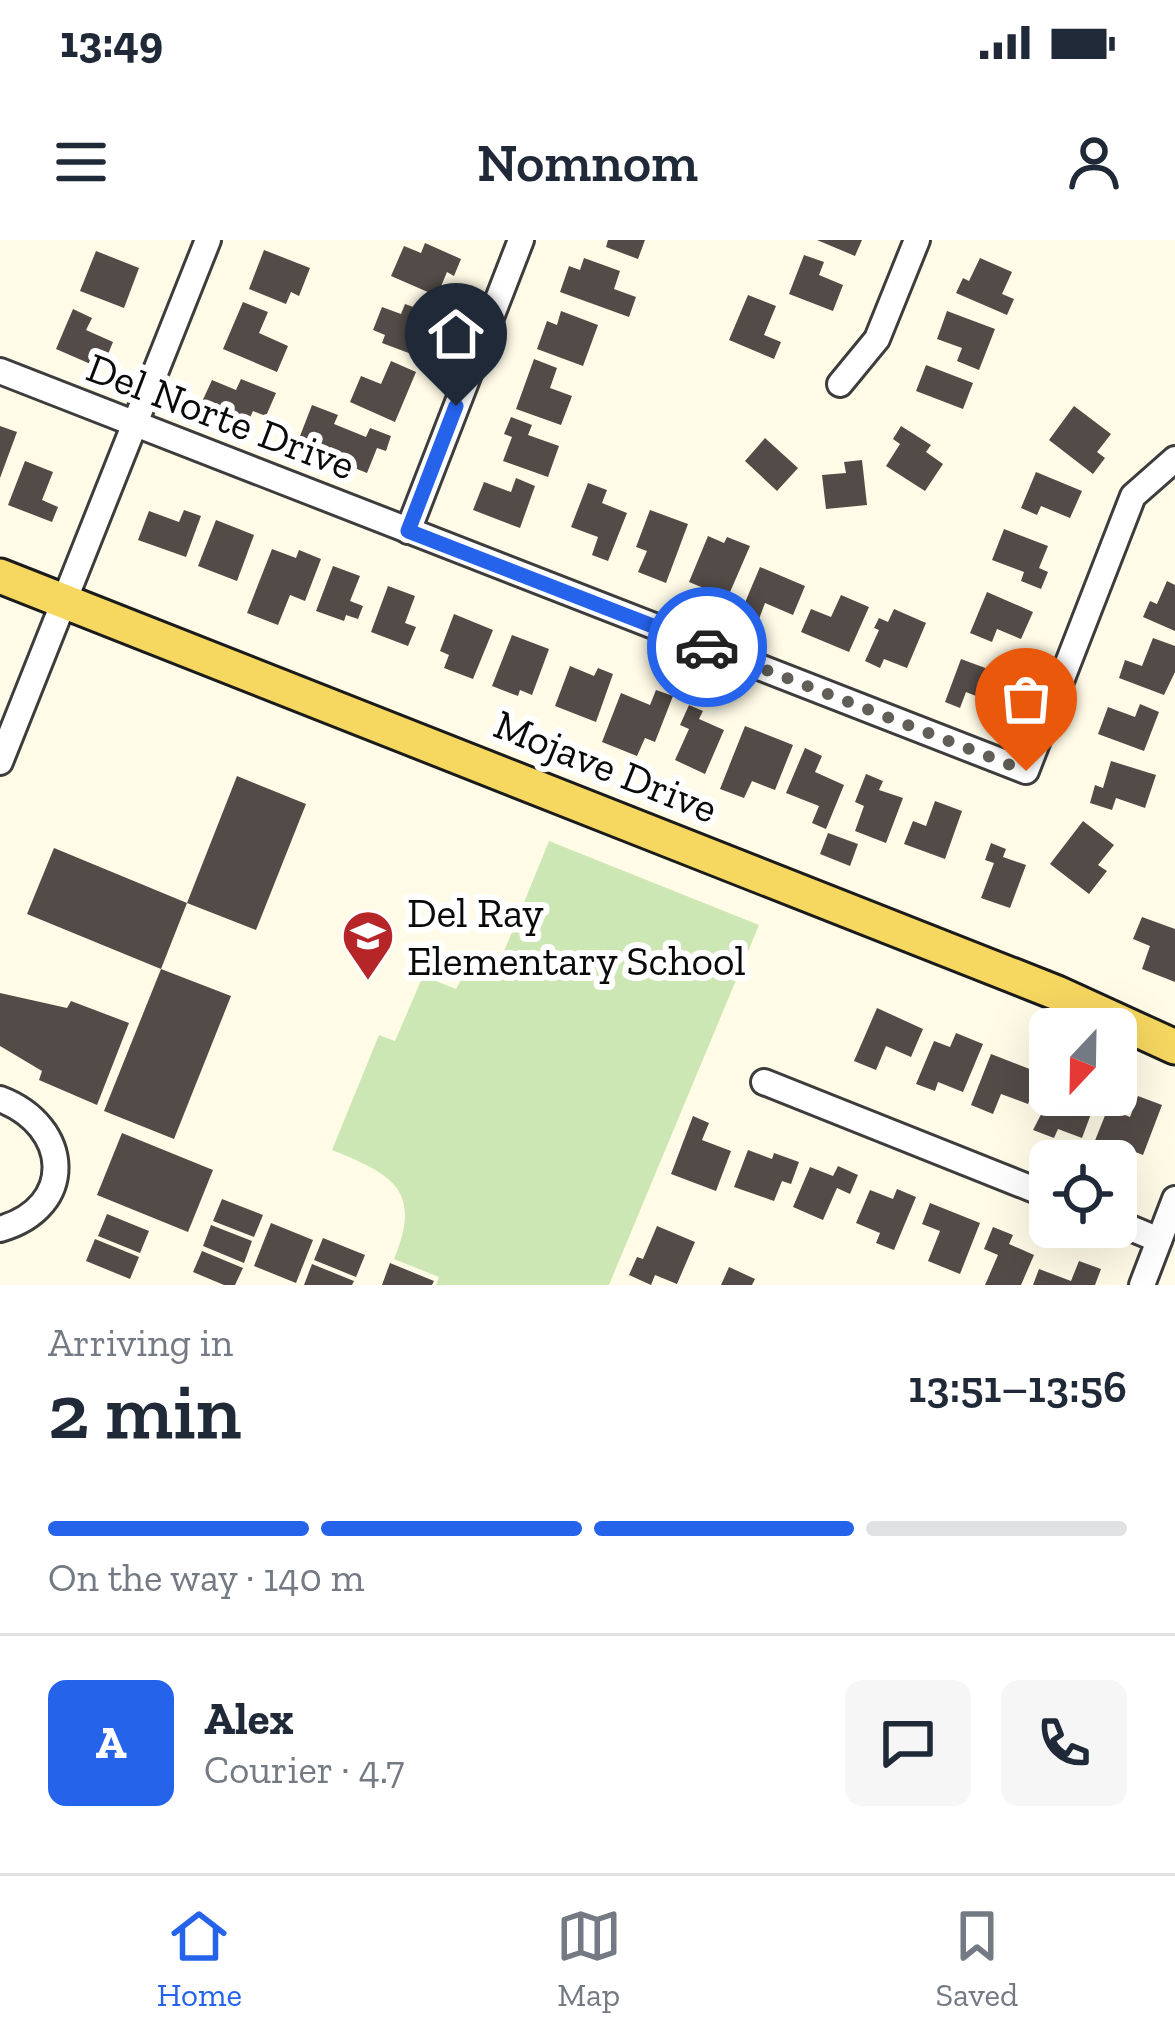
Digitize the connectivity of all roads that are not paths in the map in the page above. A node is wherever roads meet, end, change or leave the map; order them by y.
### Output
1 (208, 240) edge
2 (521, 240) edge
3 (916, 240) edge
4 (0, 371) edge
5 (840, 385) dead end
6 (134, 424) junction
7 (1175, 459) edge
8 (408, 531) junction
9 (0, 576) edge
10 (64, 601) junction
11 (0, 762) edge
12 (1175, 1047) edge
13 (764, 1082) dead end
14 (0, 1099) edge
15 (1029, 1188) edge
16 (1175, 1200) edge
17 (0, 1229) edge
18 (1137, 1231) edge
19 (1159, 1240) junction
20 (1175, 1274) edge
21 (1146, 1275) edge

1 - 6 street
2 - 8 street
3 - 5 street
4 - 6 street, Del Norte Drive
6 - 8 street, Del Norte Drive
6 - 10 street
7 - 8 street, Del Norte Drive
9 - 10 main road, Mojave Drive
10 - 11 street
10 - 12 main road, Mojave Drive
13 - 15 street
14 - 17 street
16 - 19 street
18 - 19 street
19 - 21 street
20 - 21 street

